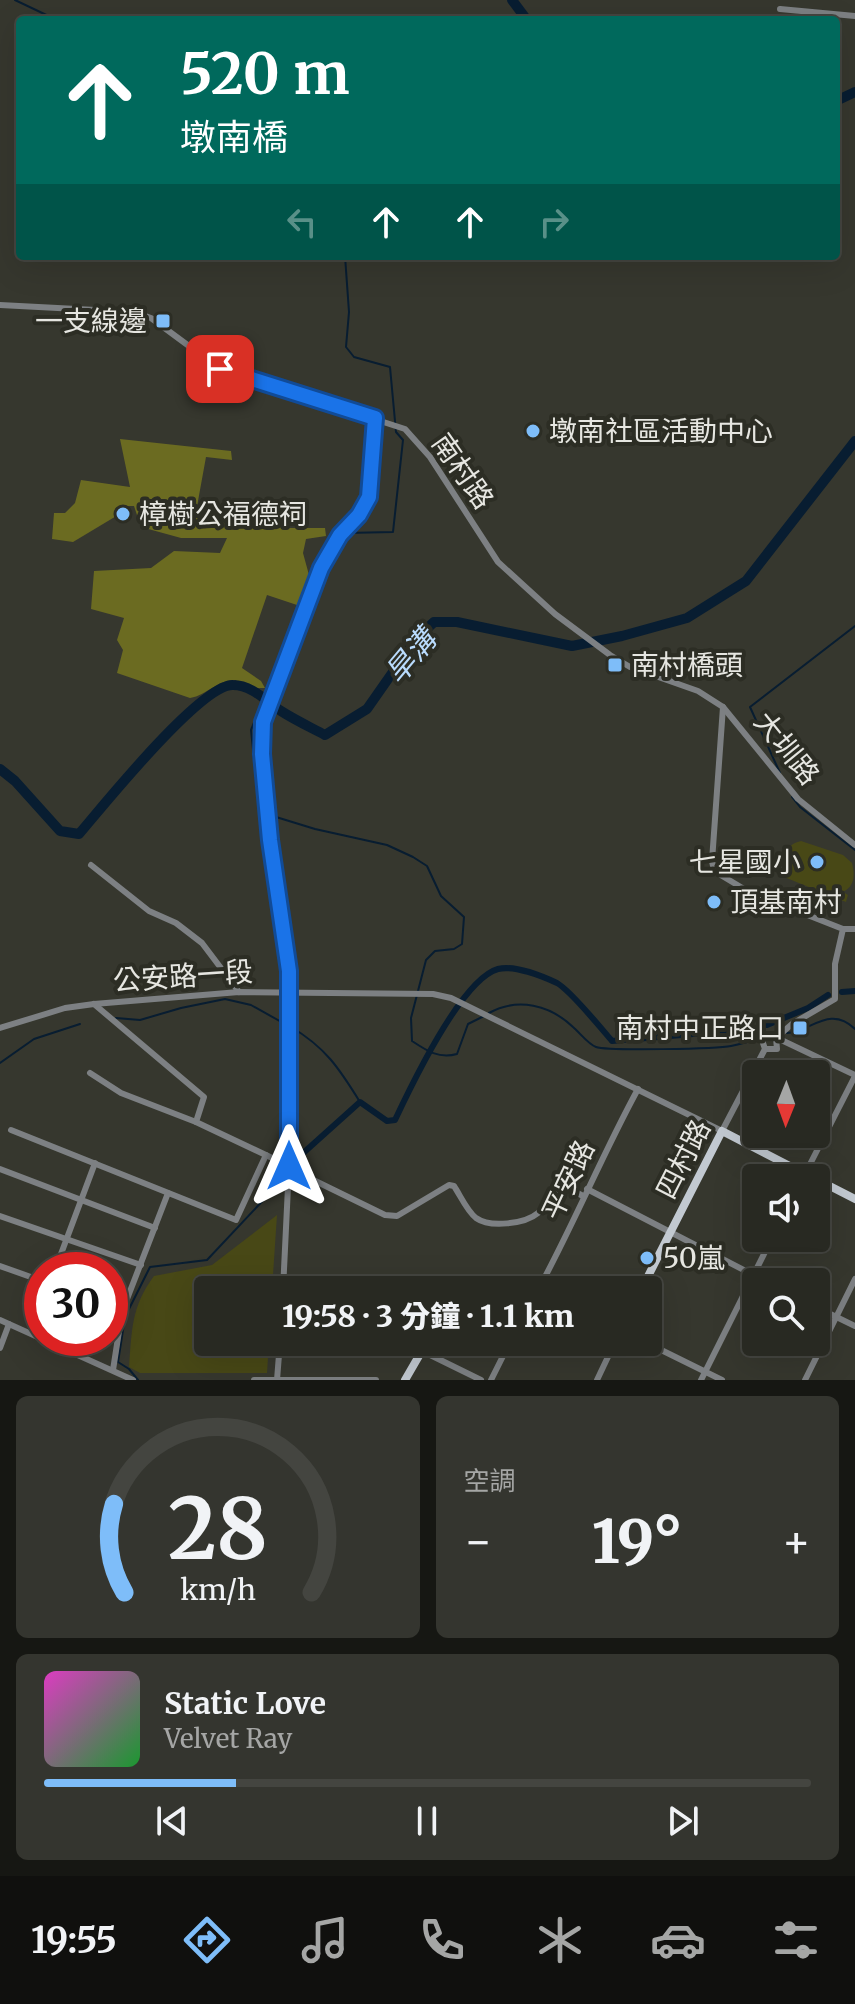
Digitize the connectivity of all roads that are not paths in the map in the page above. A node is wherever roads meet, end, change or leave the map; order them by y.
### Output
1 (780, 9) dead end
2 (855, 16) edge
3 (0, 305) edge
4 (375, 418) junction
5 (723, 707) junction
6 (855, 845) edge
7 (91, 865) dead end
8 (843, 929) junction
9 (855, 929) edge
10 (239, 992) junction
11 (289, 992) junction
12 (94, 1004) junction
13 (0, 1028) edge
14 (776, 1038) junction
15 (765, 1049) junction
16 (90, 1073) dead end
17 (855, 1075) edge
18 (638, 1089) junction
19 (196, 1122) junction
20 (11, 1130) dead end
21 (722, 1131) junction
22 (266, 1155) junction
23 (95, 1163) junction
24 (784, 1164) edge
25 (815, 1164) edge
26 (289, 1166) junction
27 (0, 1169) edge
28 (830, 1187) edge
29 (168, 1193) junction
30 (585, 1193) junction
31 (855, 1199) edge
32 (82, 1200) junction
33 (0, 1216) edge
34 (155, 1228) junction
35 (671, 1232) junction
36 (68, 1238) junction
37 (62, 1252) edge
38 (141, 1265) junction
39 (0, 1266) edge
40 (742, 1268) edge
41 (24, 1275) edge
42 (284, 1276) edge
43 (546, 1276) edge
44 (648, 1276) edge
45 (855, 1279) edge
46 (128, 1297) edge
47 (742, 1297) edge
48 (830, 1314) edge
49 (836, 1317) junction
50 (0, 1320) edge
51 (9, 1324) junction
52 (855, 1326) edge
53 (24, 1330) edge
54 (0, 1348) edge
55 (662, 1350) edge
56 (78, 1356) edge
57 (279, 1356) edge
58 (419, 1356) edge
59 (432, 1356) edge
60 (503, 1356) edge
61 (608, 1356) edge
62 (704, 1371) junction
63 (116, 1375) edge
64 (278, 1379) edge
65 (133, 1380) edge
66 (254, 1380) edge
67 (376, 1380) edge
68 (405, 1380) edge
69 (481, 1380) edge
70 (491, 1380) edge
71 (597, 1380) edge
72 (701, 1380) edge
73 (722, 1380) edge
74 (805, 1380) edge

1 - 2 street
3 - 4 street, 南村路
4 - 5 street, 南村路
4 - 11 street
5 - 6 street, 大圳路
5 - 8 street
7 - 10 street
8 - 9 street
8 - 14 street
10 - 11 street, 公安路一段
10 - 12 street, 公安路一段
11 - 18 street, 公安路一段
11 - 26 street
12 - 13 street, 公安路一段
12 - 19 street
14 - 15 street, 四村路
14 - 15 street
14 - 17 street
15 - 21 street, 四村路
16 - 19 street
17 - 25 street
18 - 21 street, 公安路一段
18 - 30 street, 平安路
19 - 22 street
20 - 23 street
21 - 24 main road
21 - 35 main road, 四村路
22 - 26 street
22 - 29 street
23 - 29 street
23 - 32 street
26 - 30 street
26 - 42 street
27 - 32 street
28 - 31 main road
29 - 34 street
30 - 35 street
30 - 43 street, 平安路
32 - 34 street
32 - 36 street
33 - 36 street
34 - 38 street
35 - 40 street
35 - 44 main road, 四村路
36 - 37 street
36 - 38 street
38 - 46 street
39 - 41 street
45 - 49 street
47 - 62 street
48 - 49 street
49 - 52 street
49 - 74 street
50 - 51 street
51 - 53 street
51 - 54 street
55 - 62 street
56 - 63 street
57 - 64 street
58 - 68 main road
59 - 69 street
60 - 70 street
61 - 71 street
62 - 72 street
62 - 73 street
63 - 65 street
64 - 66 street
64 - 67 street

